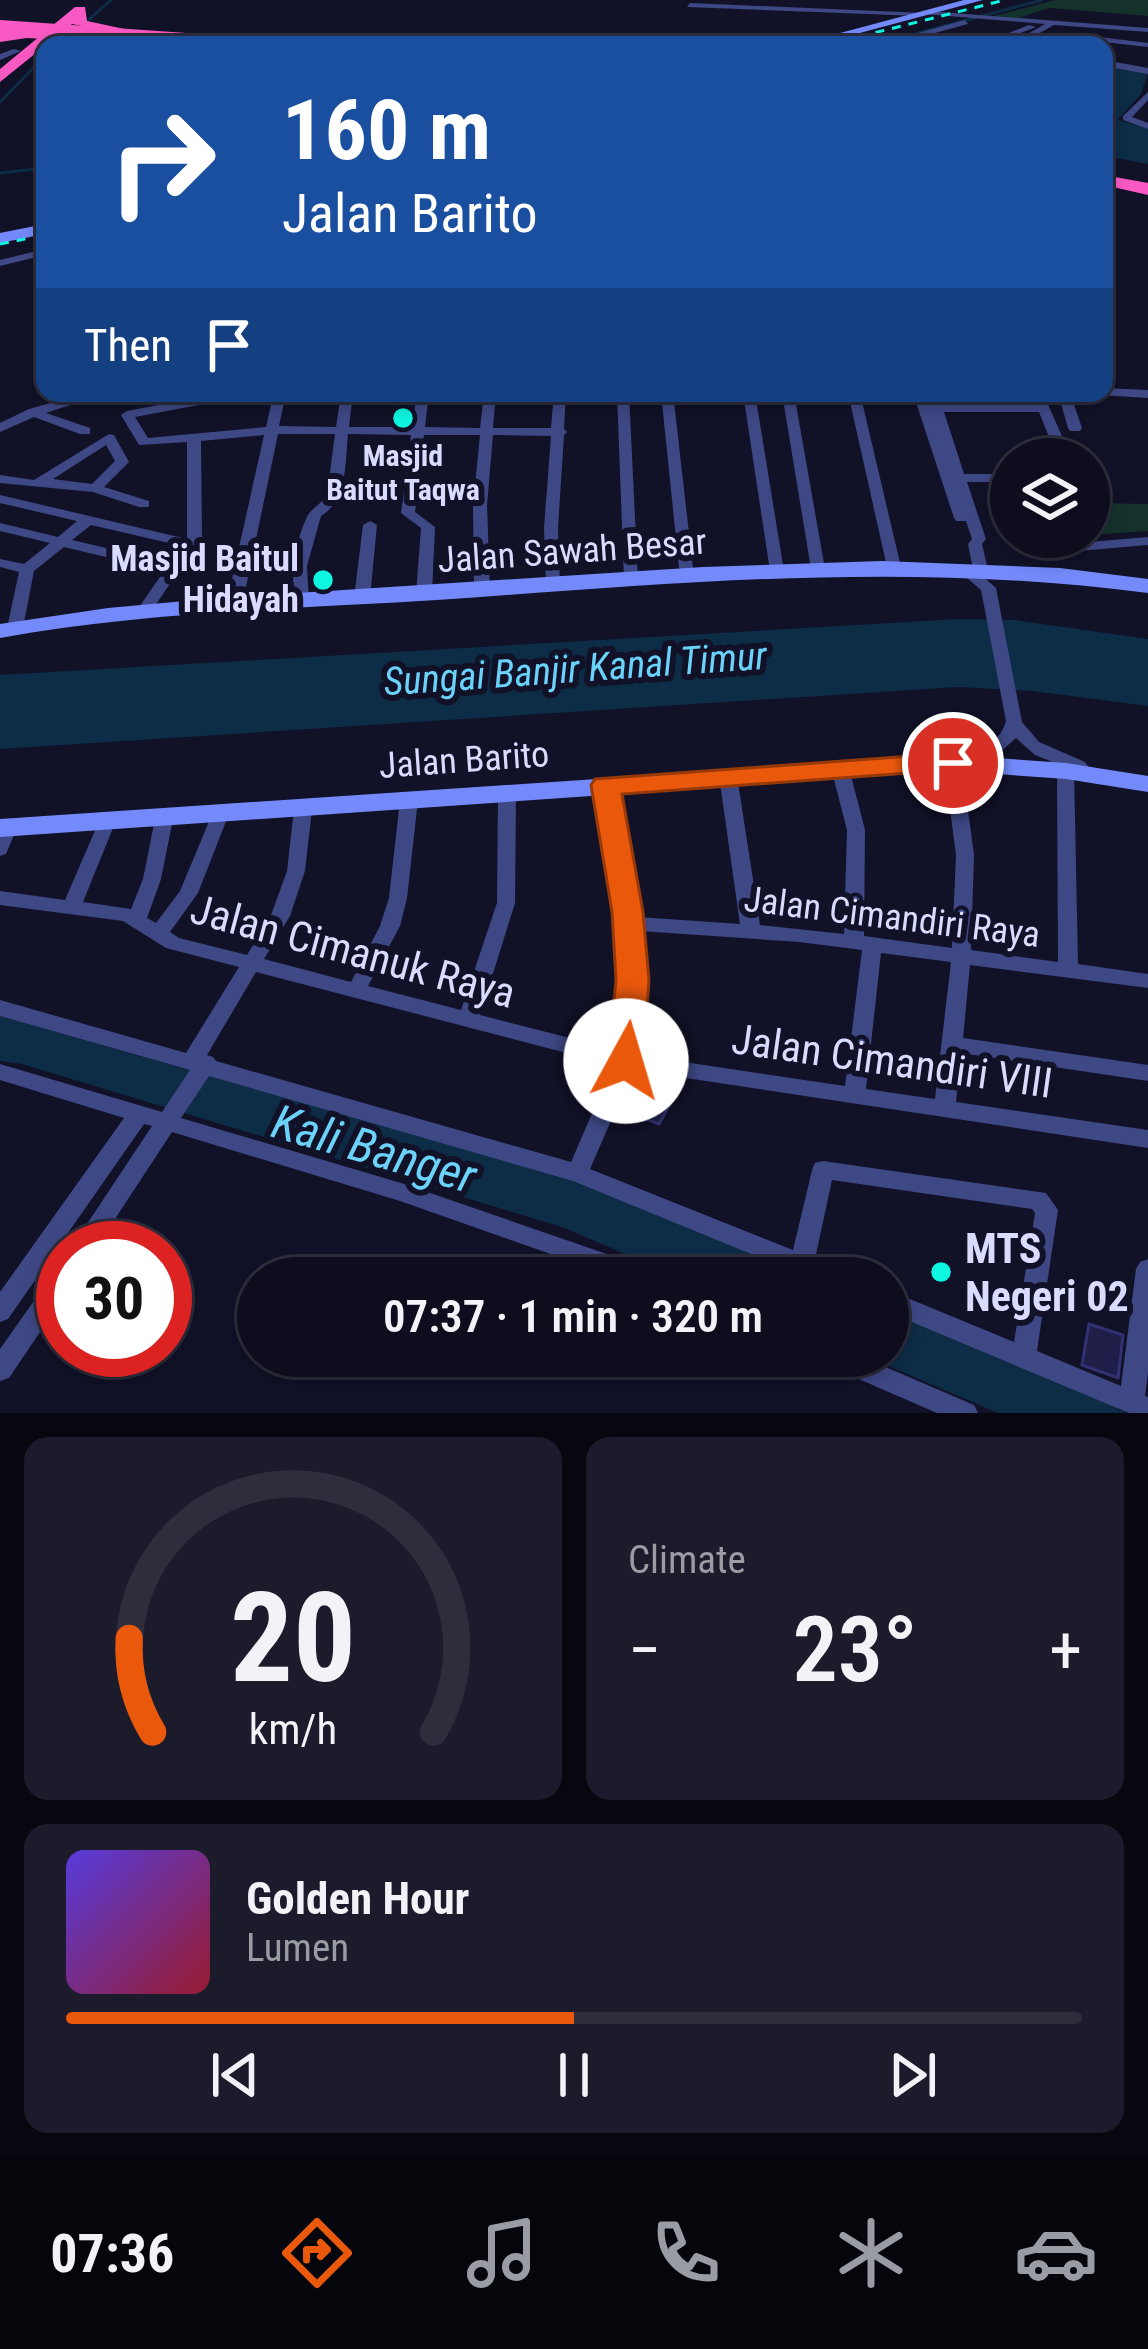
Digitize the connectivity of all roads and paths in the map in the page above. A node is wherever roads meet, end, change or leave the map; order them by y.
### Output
1 (778, 0) edge
2 (858, 0) edge
3 (913, 0) edge
4 (977, 0) edge
5 (691, 5) dead end
6 (82, 10) edge
7 (770, 10) junction
8 (869, 11) junction
9 (828, 12) junction
10 (924, 14) junction
11 (1025, 15) dead end
12 (1063, 16) dead end
13 (1107, 16) dead end
14 (968, 20) junction
15 (1053, 25) junction
16 (1096, 27) junction
17 (1145, 27) edge
18 (938, 29) junction
19 (0, 30) edge
20 (1020, 30) junction
21 (51, 36) edge
22 (51, 36) edge
23 (73, 36) edge
24 (97, 36) edge
25 (245, 36) edge
26 (837, 36) edge
27 (912, 36) edge
28 (960, 36) edge
29 (1005, 36) edge
30 (1013, 36) edge
31 (1040, 36) edge
32 (1113, 41) edge
33 (36, 42) edge
34 (1148, 45) edge
35 (36, 47) edge
36 (1113, 51) edge
37 (1148, 56) edge
38 (7, 61) edge
39 (1113, 63) edge
40 (1148, 69) edge
41 (1148, 95) edge
42 (1148, 126) edge
43 (1113, 179) edge
44 (1148, 186) edge
45 (36, 231) edge
46 (0, 238) edge
47 (36, 254) edge
48 (0, 262) edge
49 (1113, 392) edge
50 (1148, 394) edge
51 (69, 402) edge
52 (191, 402) edge
53 (278, 402) edge
54 (346, 402) edge
55 (422, 402) edge
56 (489, 402) edge
57 (560, 402) edge
58 (623, 402) edge
59 (668, 402) edge
60 (749, 402) edge
61 (790, 402) edge
62 (856, 402) edge
63 (923, 402) edge
64 (934, 402) edge
65 (1041, 402) edge
66 (1067, 402) edge
67 (0, 410) edge
68 (34, 412) junction
69 (19, 419) junction
70 (0, 428) edge
71 (343, 428) junction
72 (1075, 428) dead end
73 (85, 430) dead end
74 (272, 430) junction
75 (418, 430) junction
76 (484, 430) junction
77 (560, 432) junction
78 (194, 438) junction
79 (1056, 438) edge
80 (953, 478) junction
81 (990, 478) edge
82 (8, 481) edge
83 (39, 482) junction
84 (95, 488) junction
85 (0, 496) edge
86 (144, 504) dead end
87 (88, 519) junction
88 (370, 525) dead end
89 (0, 527) edge
90 (62, 541) junction
91 (1148, 542) edge
92 (191, 544) junction
93 (1110, 545) edge
94 (0, 562) edge
95 (894, 567) junction
96 (818, 568) junction
97 (174, 569) junction
98 (777, 571) junction
99 (24, 576) junction
100 (687, 577) junction
101 (631, 580) junction
102 (981, 581) junction
103 (0, 583) edge
104 (554, 585) junction
105 (1148, 586) edge
106 (482, 590) junction
107 (424, 594) junction
108 (362, 598) junction
109 (301, 602) junction
110 (234, 606) junction
111 (142, 613) junction
112 (8, 629) edge
113 (1012, 713) junction
114 (953, 763) junction
115 (840, 768) junction
116 (1066, 771) junction
117 (1097, 775) junction
118 (728, 776) junction
119 (1148, 784) edge
120 (606, 785) junction
121 (507, 793) junction
122 (409, 800) junction
123 (303, 809) junction
124 (219, 816) junction
125 (164, 819) junction
126 (106, 823) junction
127 (3, 835) edge
128 (0, 898) edge
129 (72, 907) junction
130 (137, 918) junction
131 (628, 923) junction
132 (751, 932) junction
133 (157, 935) junction
134 (863, 943) junction
135 (961, 957) junction
136 (252, 962) junction
137 (1068, 971) junction
138 (1148, 981) edge
139 (357, 989) junction
140 (0, 1008) edge
141 (469, 1018) junction
142 (952, 1044) junction
143 (626, 1061) junction
144 (200, 1064) junction
145 (1148, 1073) edge
146 (1, 1074) edge
147 (855, 1094) junction
148 (945, 1107) junction
149 (139, 1114) junction
150 (172, 1118) junction
151 (1148, 1139) edge
152 (577, 1173) junction
153 (101, 1221) edge
154 (592, 1257) edge
155 (787, 1257) edge
156 (803, 1257) edge
157 (1148, 1269) edge
158 (909, 1309) edge
159 (0, 1311) edge
160 (36, 1317) edge
161 (1024, 1359) junction
162 (0, 1370) edge
163 (882, 1377) edge
164 (1140, 1405) edge
165 (965, 1413) edge

1 - 7 street
2 - 9 street
3 - 8 street
4 - 10 street
5 - 7 street
6 - 19 highway
6 - 21 highway
6 - 22 highway
6 - 25 highway
7 - 9 street
8 - 9 street
8 - 10 street
10 - 14 street
10 - 26 street
11 - 20 street
12 - 15 street
13 - 16 street
14 - 18 street
14 - 20 street
15 - 16 street
15 - 20 street
15 - 20 street
16 - 17 street
18 - 27 street
18 - 28 street
19 - 23 highway, bridge
19 - 24 highway, bridge
19 - 33 highway
19 - 38 highway
20 - 29 street
20 - 30 street
20 - 31 street
32 - 34 street
35 - 38 highway
36 - 37 street
39 - 40 street
41 - 42 street
43 - 44 highway
45 - 46 street
47 - 48 street
49 - 50 street
51 - 68 street
52 - 78 street
53 - 74 street
54 - 71 street
55 - 75 street
56 - 76 street
57 - 77 street
58 - 101 street
59 - 100 street
60 - 98 street
61 - 96 street
62 - 95 street
63 - 80 street
64 - 80 street
65 - 79 street
66 - 72 street
67 - 69 street
68 - 69 street
68 - 73 street
69 - 70 street
71 - 74 street
71 - 75 street
71 - 109 street
74 - 78 street
74 - 110 street
75 - 76 street
75 - 107 street
76 - 77 street
76 - 106 street
77 - 104 street
78 - 92 street
80 - 81 street
80 - 102 street
82 - 83 street
82 - 85 street
83 - 84 street
83 - 84 street
84 - 86 street
85 - 87 street
87 - 90 street
87 - 92 street
88 - 108 street
89 - 90 street
90 - 97 street
90 - 99 street
91 - 93 street
92 - 97 street
94 - 99 street
95 - 96 street, Jalan Sawah Besar
95 - 102 street, Jalan Sawah Besar
96 - 98 street, Jalan Sawah Besar
97 - 111 street
98 - 100 street, Jalan Sawah Besar
99 - 103 street
99 - 112 street
100 - 101 street, Jalan Sawah Besar
101 - 104 street, Jalan Sawah Besar
102 - 105 street, Jalan Sawah Besar
102 - 113 street
104 - 106 street, Jalan Sawah Besar
106 - 107 street, Jalan Sawah Besar
107 - 108 street, Jalan Sawah Besar
108 - 109 street, Jalan Sawah Besar
109 - 110 street, Jalan Sawah Besar
110 - 111 street, Jalan Sawah Besar
111 - 112 street, Jalan Sawah Besar
113 - 114 street
113 - 117 street
114 - 115 street, Jalan Barito
114 - 116 street, Jalan Barito
114 - 135 street
115 - 118 street, Jalan Barito
115 - 134 street
116 - 117 street, Jalan Barito
116 - 137 street
117 - 119 street, Jalan Barito
118 - 120 street, Jalan Barito
118 - 132 street
120 - 121 street, Jalan Barito
120 - 131 street
121 - 122 street, Jalan Barito
121 - 141 street
122 - 123 street, Jalan Barito
122 - 139 street
123 - 124 street, Jalan Barito
123 - 136 street
124 - 125 street, Jalan Barito
124 - 133 street
125 - 126 street, Jalan Barito
125 - 130 street
126 - 127 street, Jalan Barito
126 - 129 street
128 - 129 street
129 - 130 street
130 - 133 street, Jalan Cimanuk Raya
131 - 132 street, Jalan Cimandiri Raya
131 - 143 street
132 - 134 street, Jalan Cimandiri Raya
133 - 136 street, Jalan Cimanuk Raya
134 - 135 street, Jalan Cimandiri Raya
134 - 147 street
135 - 137 street, Jalan Cimandiri Raya
135 - 142 street
136 - 139 street, Jalan Cimanuk Raya
136 - 144 street
137 - 138 street, Jalan Cimandiri Raya
139 - 141 street, Jalan Cimanuk Raya
140 - 144 street
141 - 143 street, Jalan Cimanuk Raya
142 - 145 street
142 - 148 street
143 - 147 street, Jalan Cimandiri VIII
143 - 152 street
144 - 150 street
144 - 152 street
146 - 149 street
147 - 148 street, Jalan Cimandiri VIII
148 - 151 street, Jalan Cimandiri VIII
149 - 150 street
149 - 159 street
150 - 153 street
150 - 154 street
152 - 155 street
156 - 161 street
157 - 164 street
158 - 161 street
160 - 162 street
161 - 164 street
163 - 165 street

